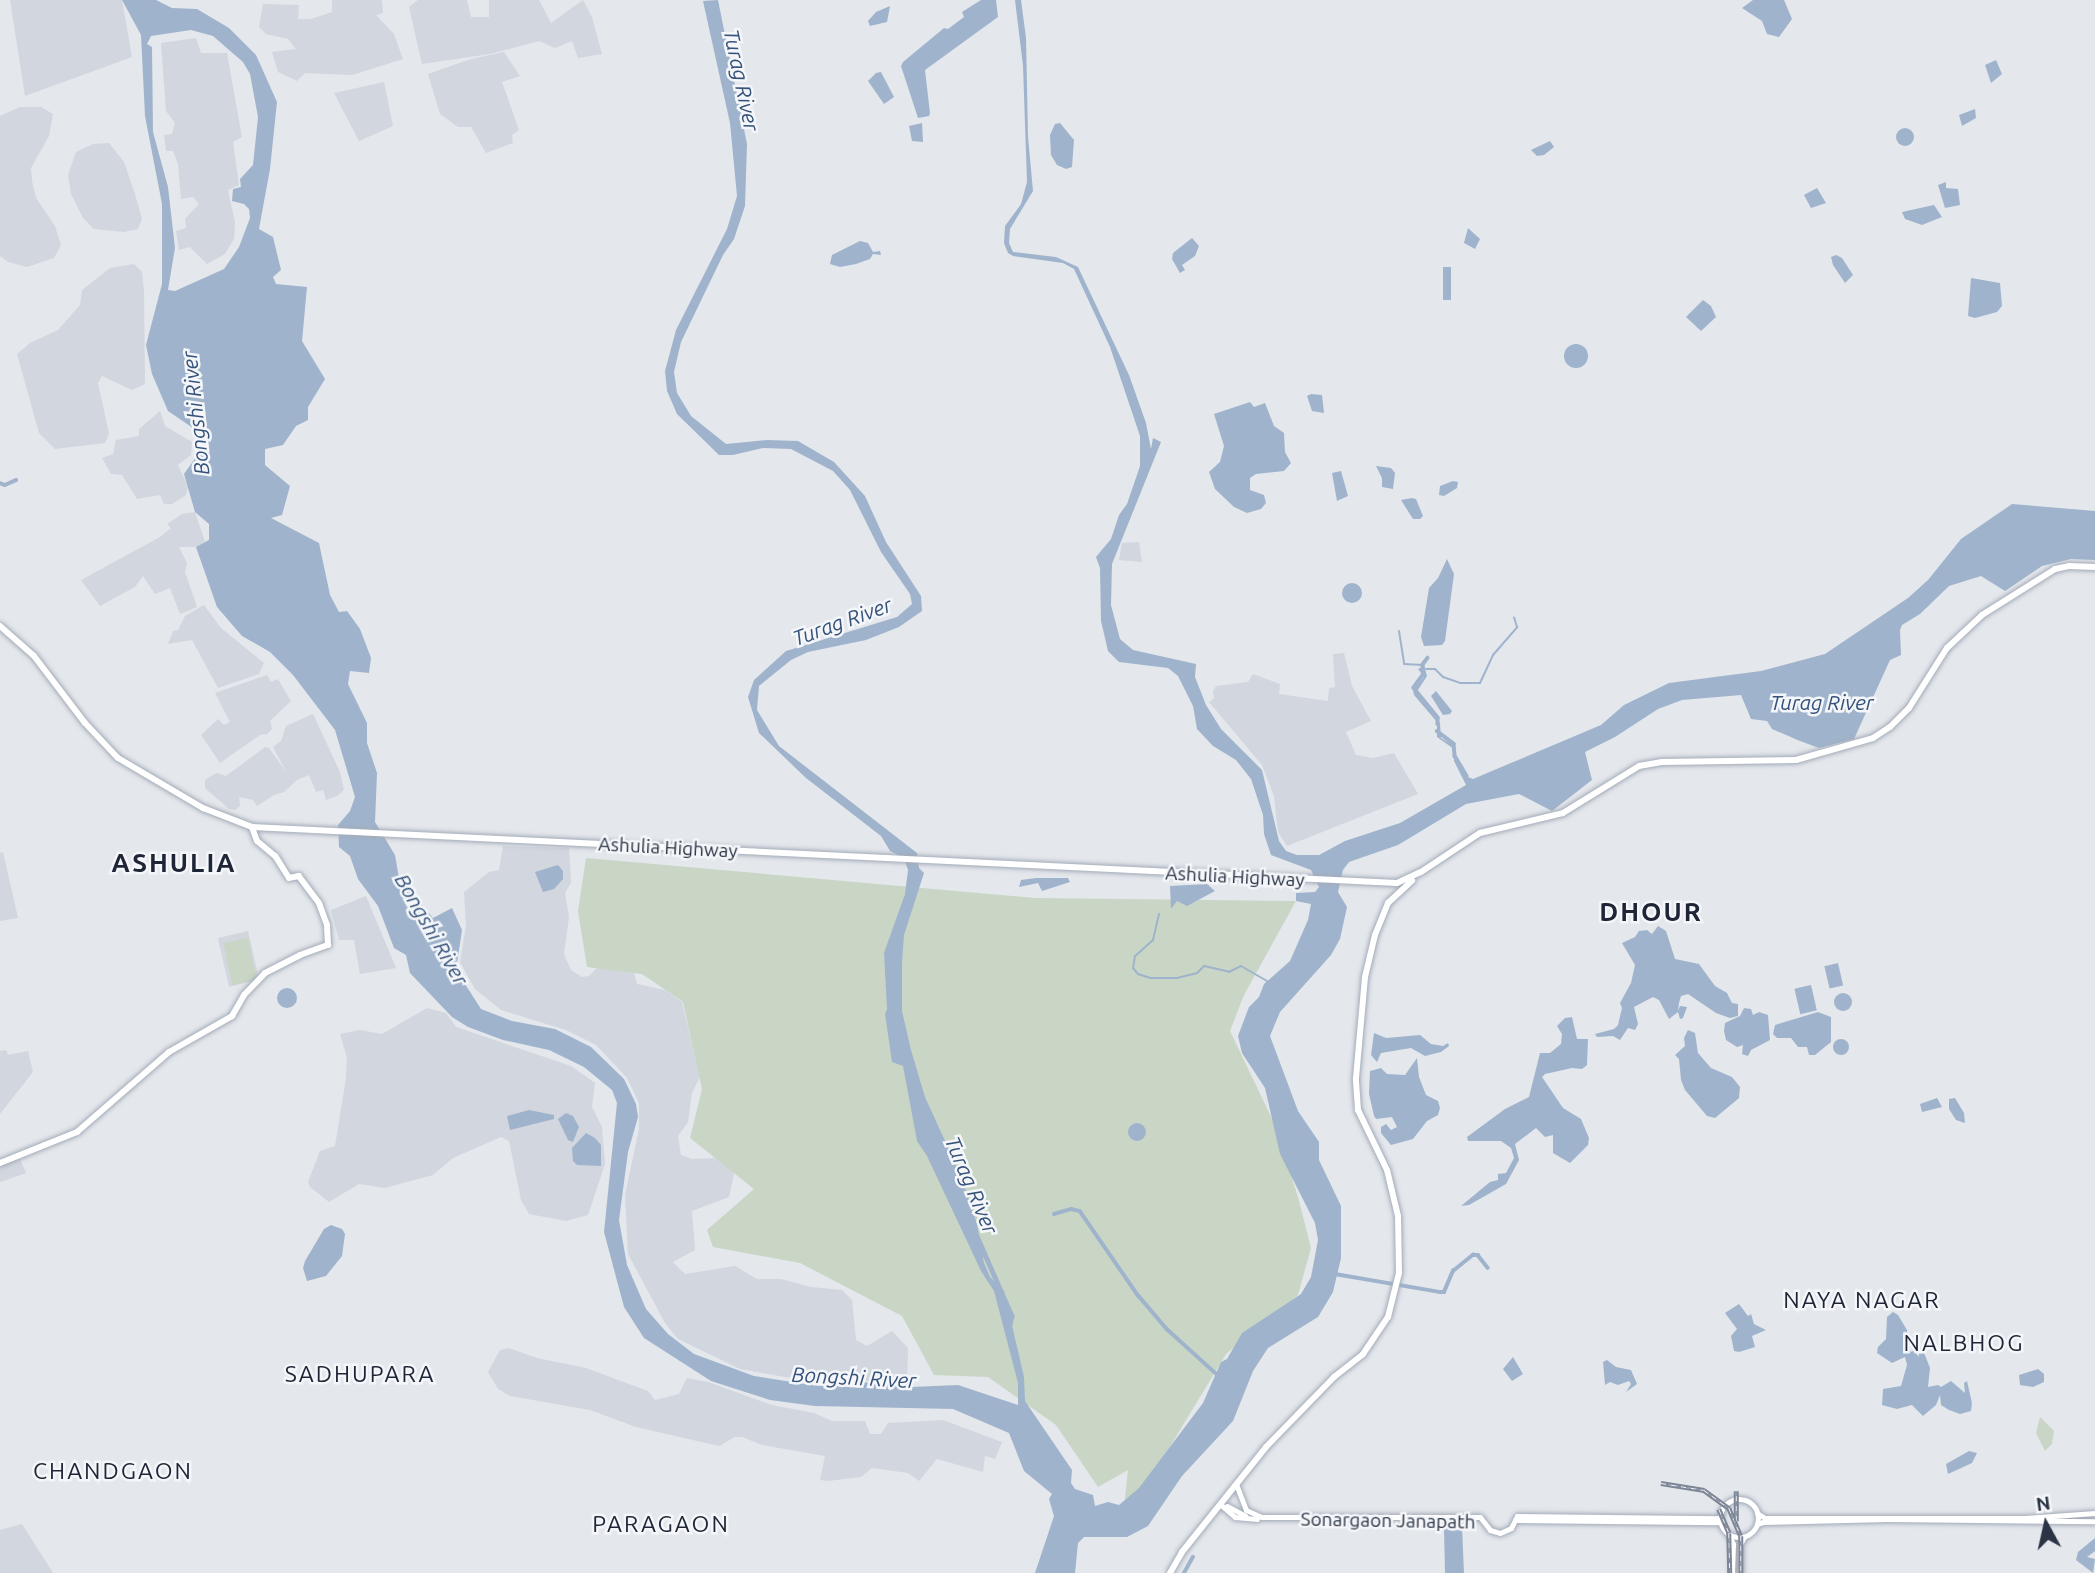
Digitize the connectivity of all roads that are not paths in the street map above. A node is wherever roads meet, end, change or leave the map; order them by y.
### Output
1 (2095, 566) edge
2 (0, 626) edge
3 (252, 827) junction
4 (1430, 866) junction
5 (1379, 883) junction
6 (1388, 902) junction
7 (0, 1163) edge
8 (1236, 1484) junction
9 (1221, 1503) junction
10 (1757, 1513) junction
11 (2095, 1513) edge
12 (1254, 1517) junction
13 (1836, 1518) junction
14 (1720, 1520) junction
15 (2095, 1521) edge
16 (1757, 1524) junction
17 (1729, 1535) junction
18 (1744, 1536) junction
19 (1170, 1573) edge
20 (1732, 1573) edge
21 (1740, 1573) edge

1 - 4 highway
2 - 3 highway, Ashulia Highway
3 - 5 highway, Ashulia Highway
3 - 7 highway
4 - 5 highway, Ashulia Highway
4 - 6 highway
5 - 6 highway
6 - 8 highway
8 - 9 highway
8 - 12 main road
9 - 12 main road
9 - 12 main road, Sonargaon Janapath
9 - 19 highway
10 - 13 main road
10 - 14 main road
10 - 16 main road
11 - 13 main road
12 - 14 main road, Sonargaon Janapath
13 - 15 main road
13 - 16 main road
14 - 17 main road
16 - 18 main road
17 - 18 main road
17 - 20 main road
18 - 21 main road

